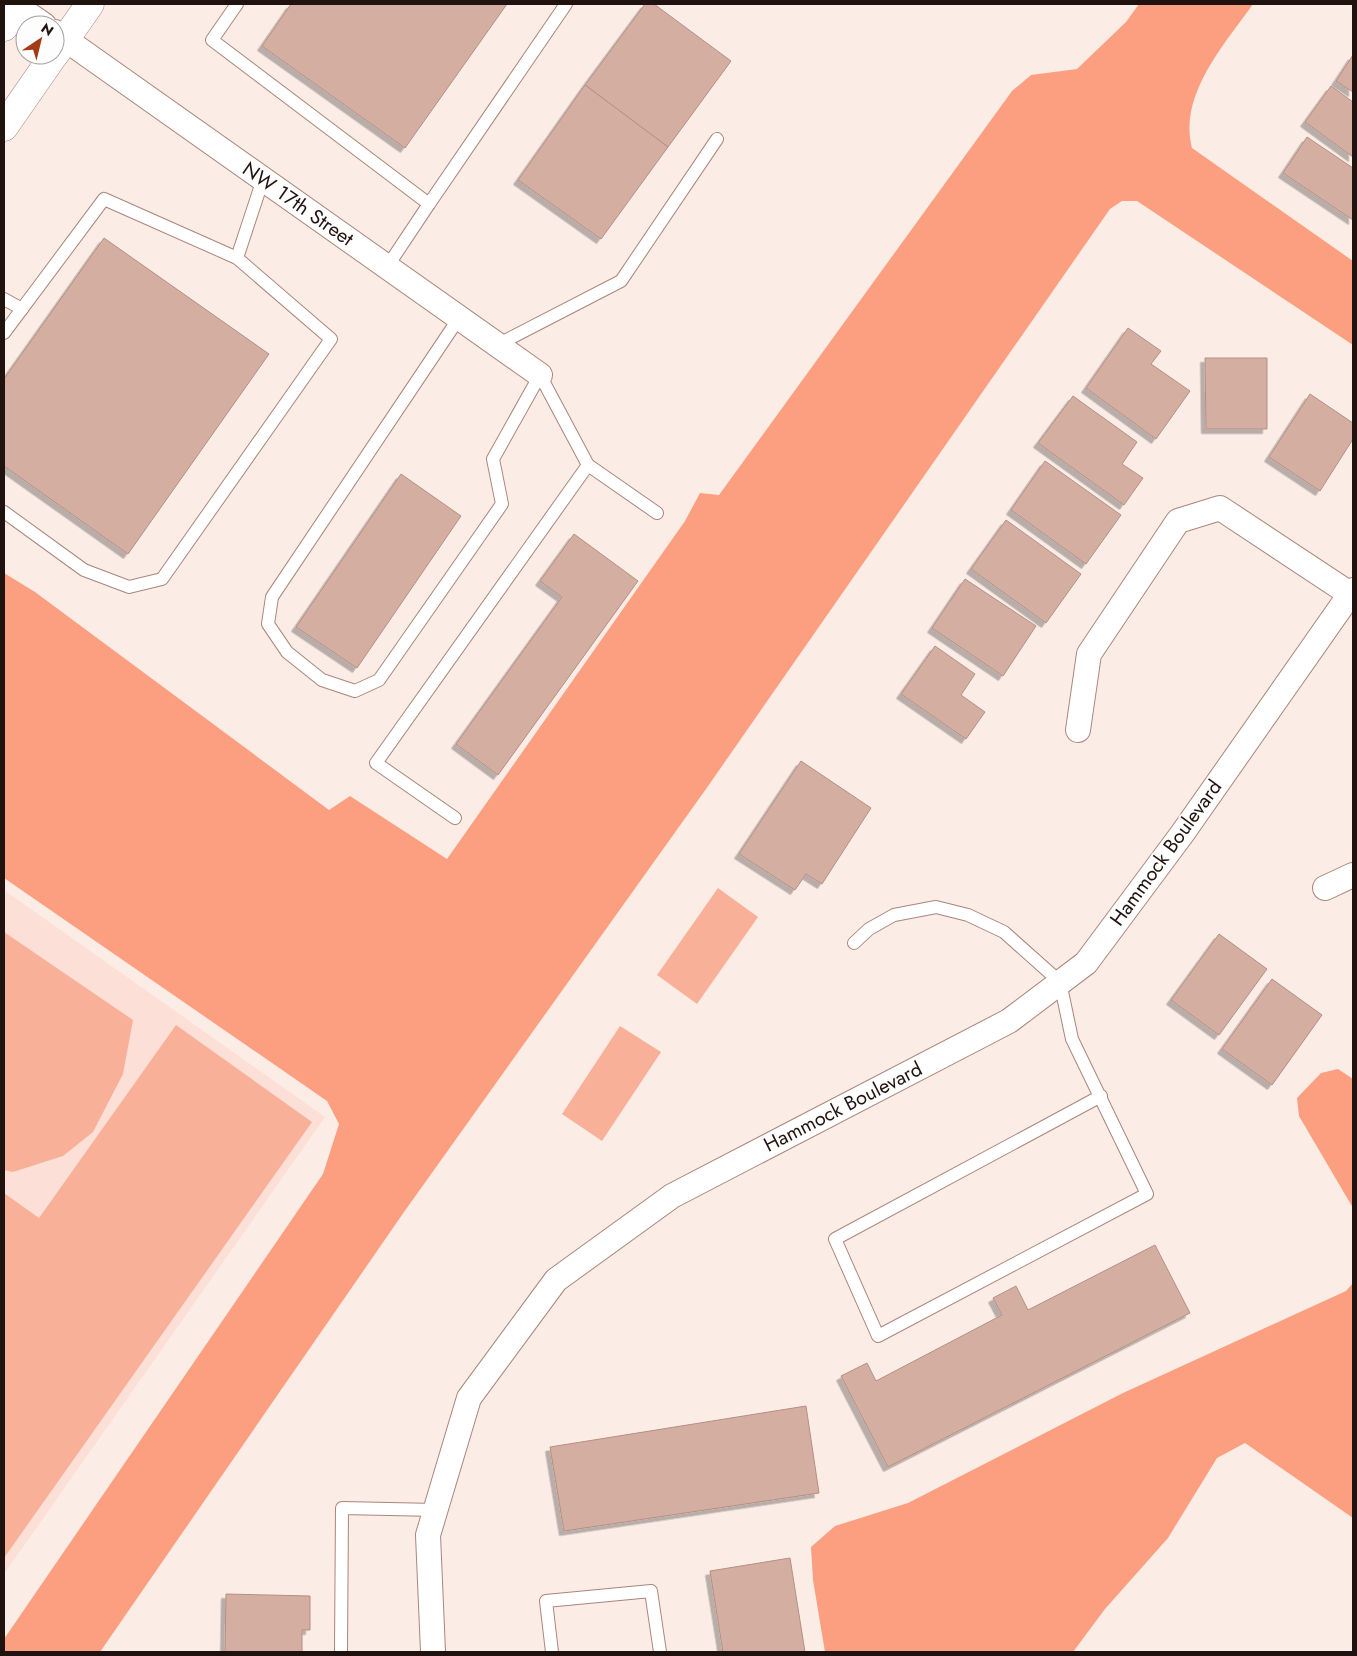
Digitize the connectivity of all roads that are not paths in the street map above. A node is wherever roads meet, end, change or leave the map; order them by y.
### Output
1 (90, 4) edge
2 (237, 4) edge
3 (566, 4) edge
4 (65, 30) edge
5 (65, 48) edge
6 (41, 65) edge
7 (4, 127) edge
8 (717, 139) dead end
9 (263, 179) junction
10 (429, 204) junction
11 (237, 258) junction
12 (387, 267) junction
13 (4, 299) edge
14 (22, 309) junction
15 (459, 318) junction
16 (4, 333) edge
17 (497, 345) junction
18 (540, 375) junction
19 (588, 465) junction
20 (4, 512) edge
21 (657, 513) dead end
22 (1352, 593) edge
23 (1078, 730) dead end
24 (455, 818) dead end
25 (1353, 875) edge
26 (1325, 888) dead end
27 (854, 943) dead end
28 (1060, 982) junction
29 (1101, 1096) junction
30 (436, 1510) junction
31 (341, 1652) edge
32 (433, 1652) edge
33 (552, 1652) edge
34 (660, 1652) edge

1 - 4 street
2 - 10 lane
3 - 10 lane
5 - 9 street, NW 17th Street
6 - 7 street
8 - 17 lane
9 - 11 lane
9 - 12 street, NW 17th Street
10 - 12 lane
11 - 14 lane
11 - 20 lane
12 - 15 street, NW 17th Street
13 - 14 lane
14 - 16 lane
15 - 17 street, NW 17th Street
15 - 18 lane
17 - 18 street, NW 17th Street
18 - 19 lane
19 - 21 lane
19 - 24 lane
22 - 23 street
22 - 28 street, Hammock Boulevard
25 - 26 street
27 - 28 lane
28 - 29 lane
28 - 30 street, Hammock Boulevard
29 - 29 lane
30 - 31 lane
30 - 32 street, Hammock Boulevard
33 - 34 lane

